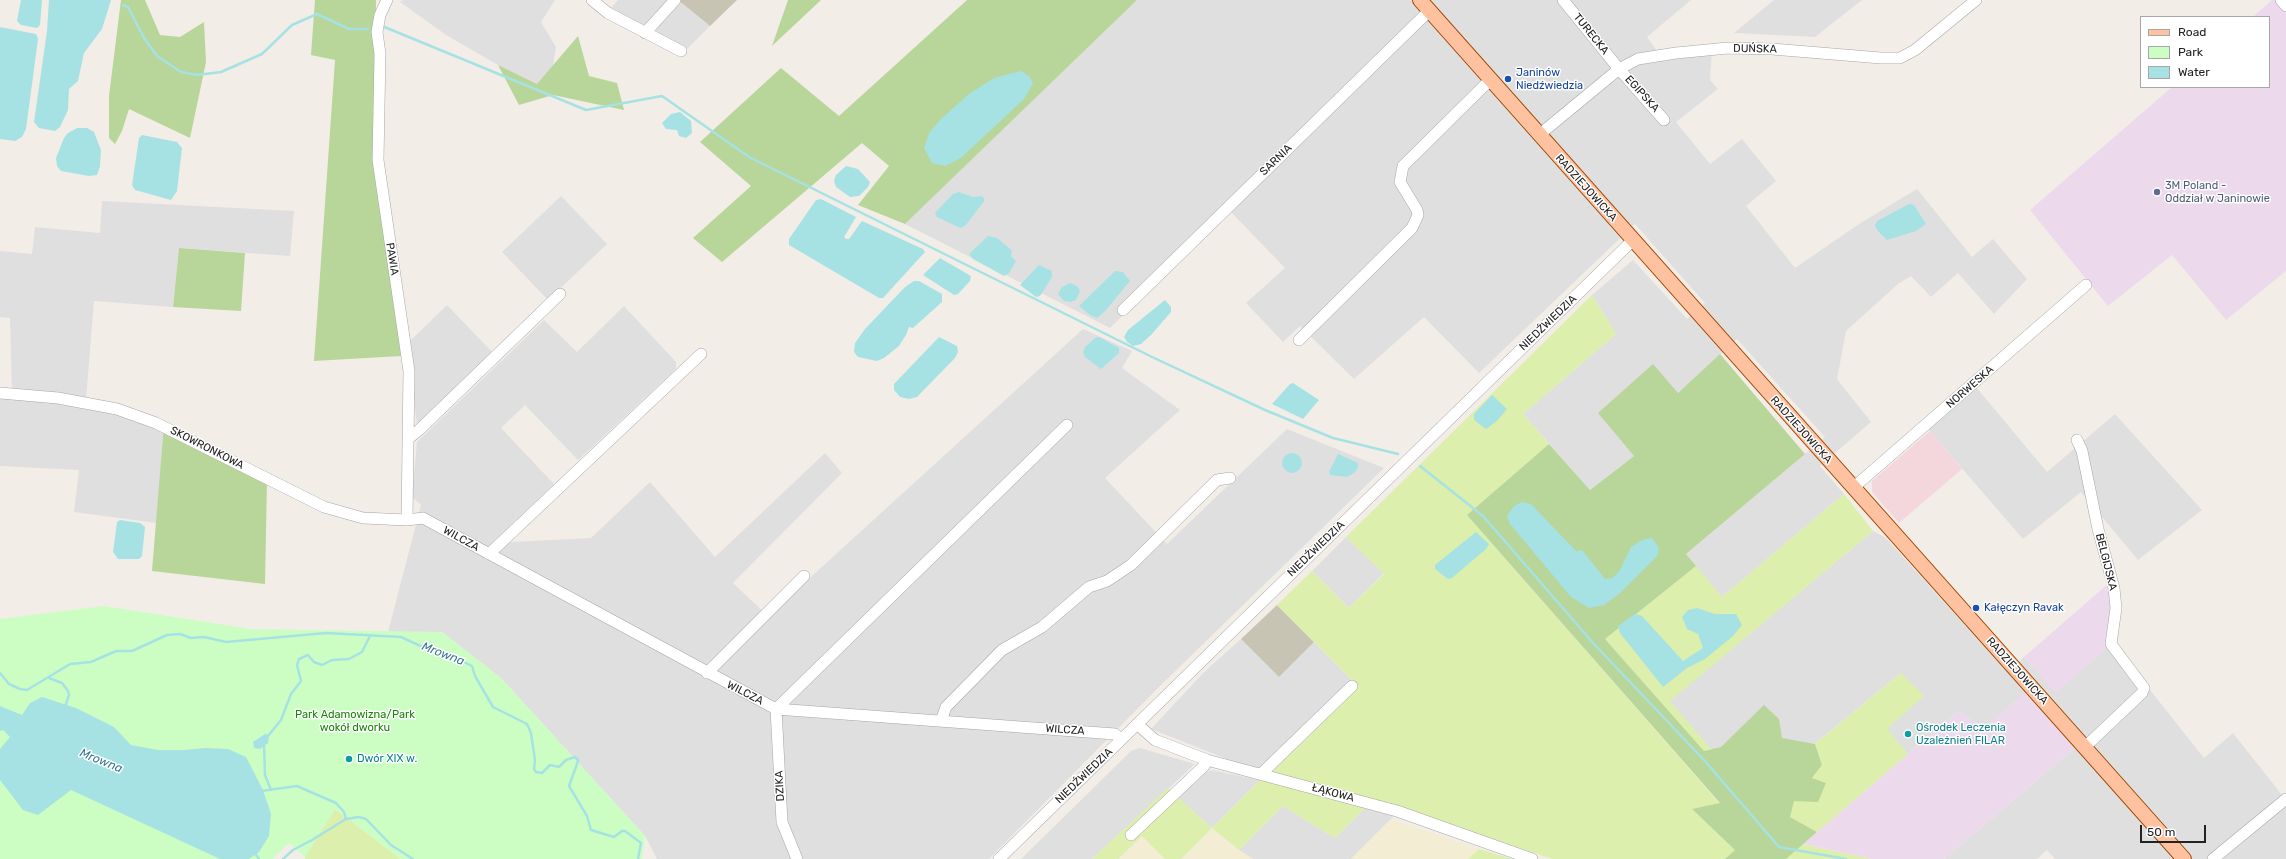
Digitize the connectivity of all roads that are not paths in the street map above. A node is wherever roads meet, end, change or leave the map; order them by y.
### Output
1 (387, 0) edge
2 (592, 0) edge
3 (675, 0) edge
4 (1420, 0) edge
5 (1563, 0) edge
6 (1976, 0) edge
7 (2281, 0) edge
8 (2286, 6) edge
9 (1429, 11) junction
10 (645, 33) junction
11 (681, 52) dead end
12 (1619, 69) junction
13 (1490, 80) junction
14 (1664, 120) dead end
15 (1539, 135) junction
16 (1633, 240) junction
17 (2086, 285) dead end
18 (560, 294) dead end
19 (1123, 310) dead end
20 (1299, 340) dead end
21 (701, 354) dead end
22 (0, 393) edge
23 (1067, 425) dead end
24 (409, 438) junction
25 (2077, 440) dead end
26 (1230, 478) dead end
27 (1854, 488) junction
28 (407, 520) junction
29 (489, 554) junction
30 (804, 576) dead end
31 (707, 673) junction
32 (1352, 686) dead end
33 (776, 709) junction
34 (940, 721) junction
35 (1137, 724) junction
36 (1121, 739) junction
37 (2085, 747) junction
38 (1207, 760) junction
39 (1261, 774) junction
40 (2286, 799) edge
41 (1131, 835) dead end
42 (798, 859) edge
43 (999, 859) edge
44 (1532, 859) edge
45 (2184, 859) edge
46 (2213, 859) edge

1 - 24 street, PAWIA
2 - 10 street
3 - 10 street
4 - 9 main road, RADZIEJOWICKA
5 - 12 street, TURECKA
6 - 12 street, DUŃSKA
7 - 8 street
9 - 13 main road, RADZIEJOWICKA
9 - 19 street, SARNIA
10 - 11 street
12 - 14 street, EGIPSKA
12 - 15 street, DUŃSKA
13 - 15 main road, RADZIEJOWICKA
13 - 20 street
15 - 16 main road, RADZIEJOWICKA
16 - 27 main road, RADZIEJOWICKA
16 - 35 street, NIEDŹWIEDZIA
17 - 27 street, NORWESKA
18 - 24 street
21 - 29 street
22 - 28 street, SKOWRONKOWA
23 - 33 street
24 - 28 street, PAWIA
25 - 37 street, BELGIJSKA
26 - 34 street
27 - 37 main road, RADZIEJOWICKA
28 - 29 street, WILCZA
29 - 31 street, WILCZA
30 - 31 street
31 - 33 street, WILCZA
32 - 39 street
33 - 34 street, WILCZA
33 - 42 street, DZIKA
34 - 36 street, WILCZA
35 - 36 street, NIEDŹWIEDZIA
35 - 38 street, ŁĄKOWA
36 - 43 street, NIEDŹWIEDZIA
37 - 45 main road, RADZIEJOWICKA
38 - 39 street, ŁĄKOWA
38 - 41 street
39 - 44 street, ŁĄKOWA
40 - 46 street

